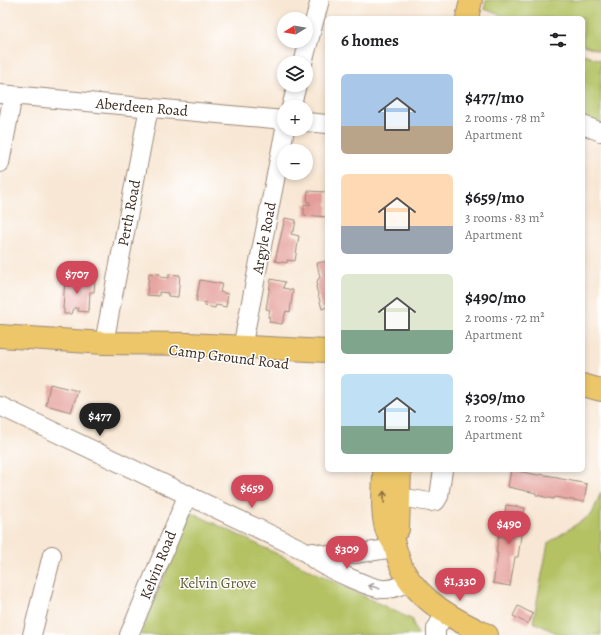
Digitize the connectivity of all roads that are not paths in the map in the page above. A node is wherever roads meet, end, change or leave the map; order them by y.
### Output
1 (320, 0) edge
2 (471, 0) edge
3 (467, 16) edge
4 (305, 56) edge
5 (6, 94) edge
6 (149, 107) junction
7 (277, 119) edge
8 (313, 123) edge
9 (325, 124) edge
10 (585, 126) edge
11 (601, 132) edge
12 (284, 136) edge
13 (0, 162) edge
14 (0, 336) edge
15 (104, 343) junction
16 (130, 344) junction
17 (242, 348) junction
18 (325, 351) edge
19 (325, 366) edge
20 (585, 387) edge
21 (585, 390) edge
22 (601, 391) edge
23 (0, 406) edge
24 (384, 472) edge
25 (400, 472) edge
26 (443, 472) edge
27 (188, 494) junction
28 (399, 497) junction
29 (395, 547) junction
30 (303, 550) junction
31 (52, 555) dead end
32 (410, 580) junction
33 (445, 613) junction
34 (461, 629) edge
35 (32, 635) edge
36 (129, 635) edge
37 (436, 635) edge
38 (487, 635) edge

1 - 4 street
2 - 3 main road
5 - 6 street, Aberdeen Road
5 - 13 street
6 - 7 street, Aberdeen Road
6 - 15 street, Perth Road
8 - 9 street
10 - 11 street
12 - 17 street, Argyle Road
14 - 15 main road, Camp Ground Road
15 - 16 main road, Camp Ground Road
16 - 17 main road, Camp Ground Road
16 - 19 main road, Camp Ground Road
17 - 18 main road, Camp Ground Road
20 - 22 main road
21 - 22 main road
23 - 27 street
29 -> 24 main road
25 - 28 main road
26 - 28 street
27 - 30 street
27 - 36 street, Kelvin Road
28 - 29 main road
29 - 30 street
29 - 32 main road
32 -> 30 street
31 - 35 street
32 - 33 main road
33 - 34 main road
33 - 37 street
34 - 38 main road

